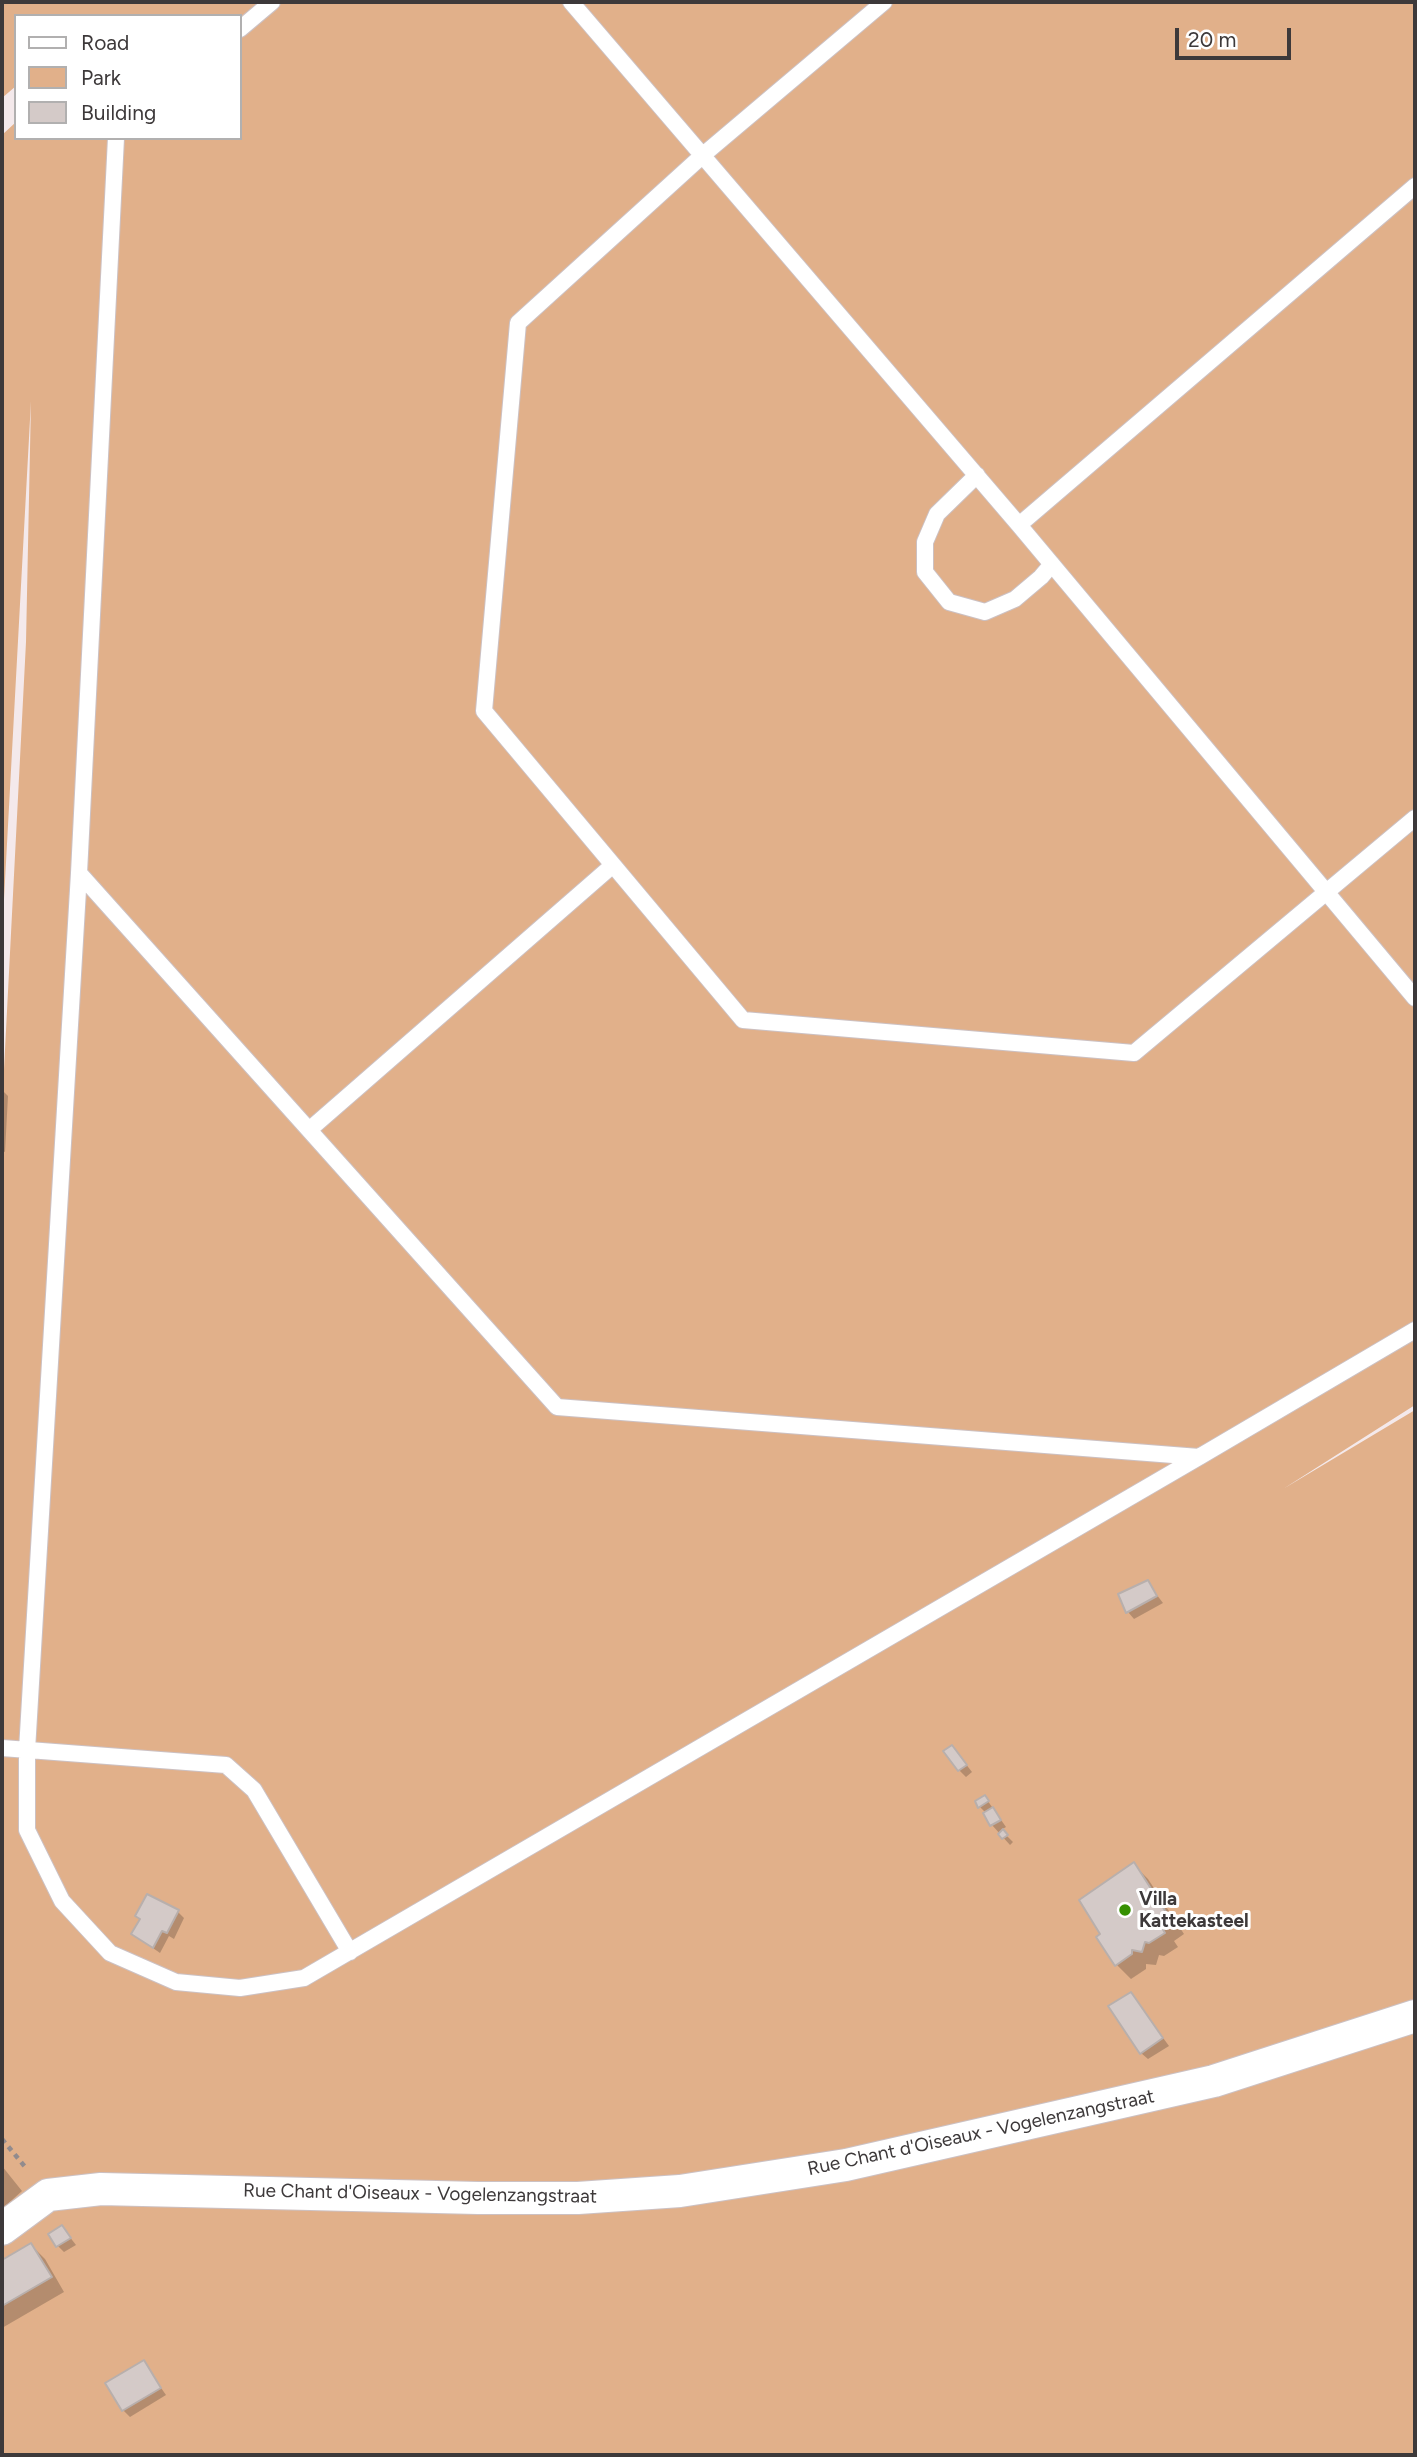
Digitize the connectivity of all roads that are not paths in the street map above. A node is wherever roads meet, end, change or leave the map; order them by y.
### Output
1 (272, 2) edge
2 (571, 2) edge
3 (884, 2) edge
4 (242, 27) edge
5 (116, 140) edge
6 (703, 155) junction
7 (1415, 186) edge
8 (977, 475) junction
9 (1019, 525) junction
10 (1052, 564) junction
11 (1415, 818) edge
12 (613, 865) junction
13 (79, 873) junction
14 (1327, 893) junction
15 (1415, 998) edge
16 (309, 1130) junction
17 (1415, 1330) edge
18 (1199, 1457) junction
19 (2, 1748) edge
20 (27, 1750) junction
21 (350, 1952) junction
22 (1415, 2016) edge
23 (2, 2229) edge

1 - 4 lane
2 - 6 lane
3 - 6 lane
5 - 13 lane
6 - 8 lane
6 - 12 lane
7 - 9 lane
8 - 9 lane
8 - 10 lane
9 - 10 lane
10 - 14 lane
11 - 14 lane
12 - 14 lane
12 - 16 lane
13 - 16 lane
13 - 20 lane
14 - 15 lane
16 - 18 lane
17 - 18 lane
18 - 21 lane
19 - 20 lane
20 - 21 lane
20 - 21 lane
22 - 23 street, Rue Chant d'Oiseaux - Vogelenzangstraat

